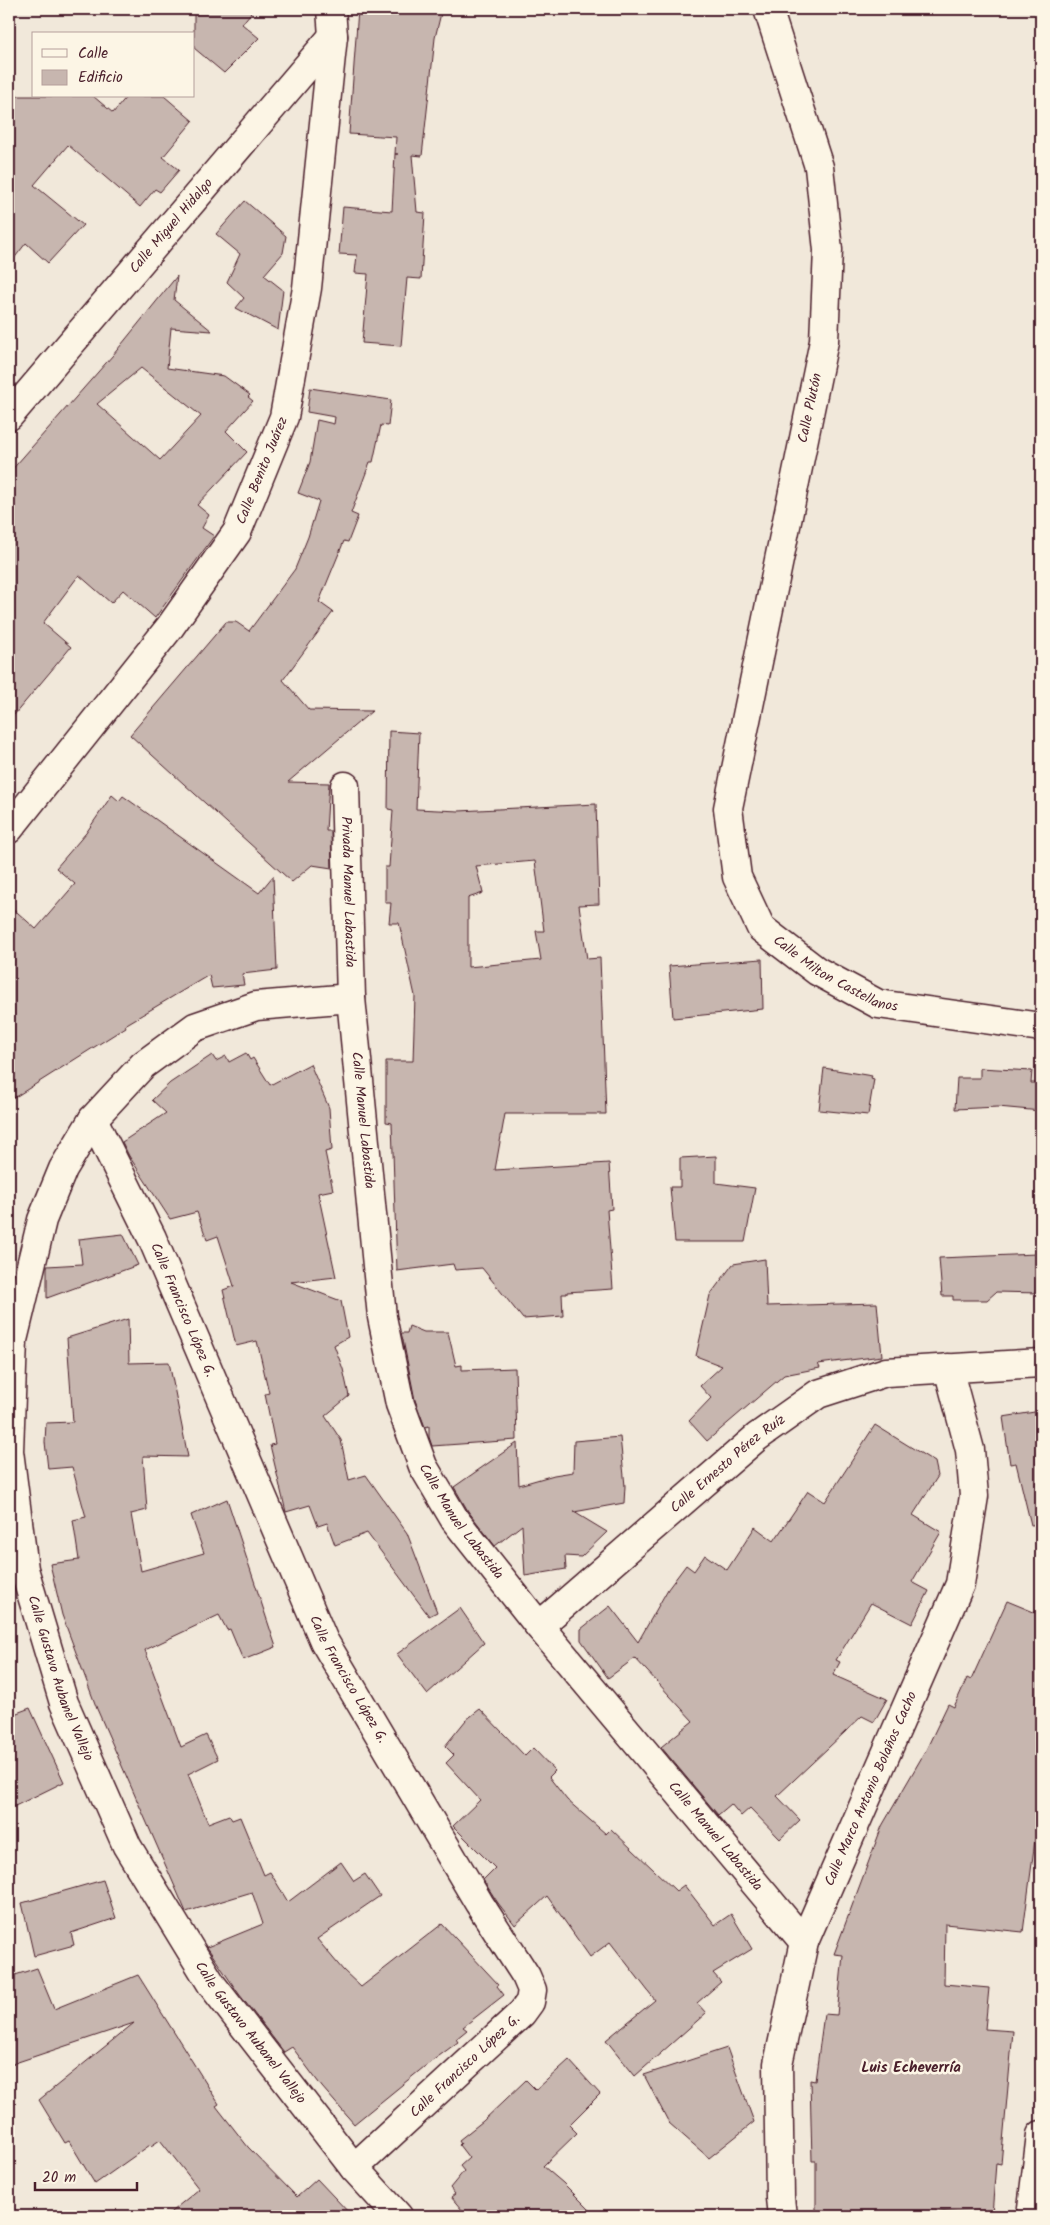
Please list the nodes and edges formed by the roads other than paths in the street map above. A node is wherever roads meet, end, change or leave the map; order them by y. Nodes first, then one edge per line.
1 (331, 9) edge
2 (768, 9) edge
3 (333, 36) junction
4 (9, 416) edge
5 (345, 786) dead end
6 (728, 808) joint
7 (9, 829) edge
8 (351, 998) junction
9 (1041, 1027) edge
10 (93, 1119) junction
11 (11, 1338) edge
12 (1041, 1363) edge
13 (948, 1368) junction
14 (539, 1626) junction
15 (804, 1942) junction
16 (1041, 2135) edge
17 (354, 2168) junction
18 (398, 2216) edge
19 (782, 2216) edge
20 (1031, 2216) edge

1 - 3 street, Calle Benito Juárez
2 - 6 street, Calle Plutón
3 - 4 street, Calle Miguel Hidalgo
3 - 7 street, Calle Benito Juárez
5 - 8 street, Privada Manuel Labastida
6 - 9 street, Calle Milton Castellanos
8 - 10 street, Calle Gustavo Aubanel Vallejo
8 - 14 street, Calle Manuel Labastida
10 - 11 street, Calle Gustavo Aubanel Vallejo
10 - 17 street, Calle Francisco López G.
11 - 17 street, Calle Gustavo Aubanel Vallejo
12 - 13 street, Calle Ernesto Pérez Ruíz
13 - 14 street, Calle Ernesto Pérez Ruíz
13 - 15 street, Calle Marco Antonio Bolaños Cacho
14 - 15 street, Calle Manuel Labastida
15 - 19 street, Calle Marco Antonio Bolaños Cacho
16 - 20 street
17 - 18 street, Calle Gustavo Aubanel Vallejo

